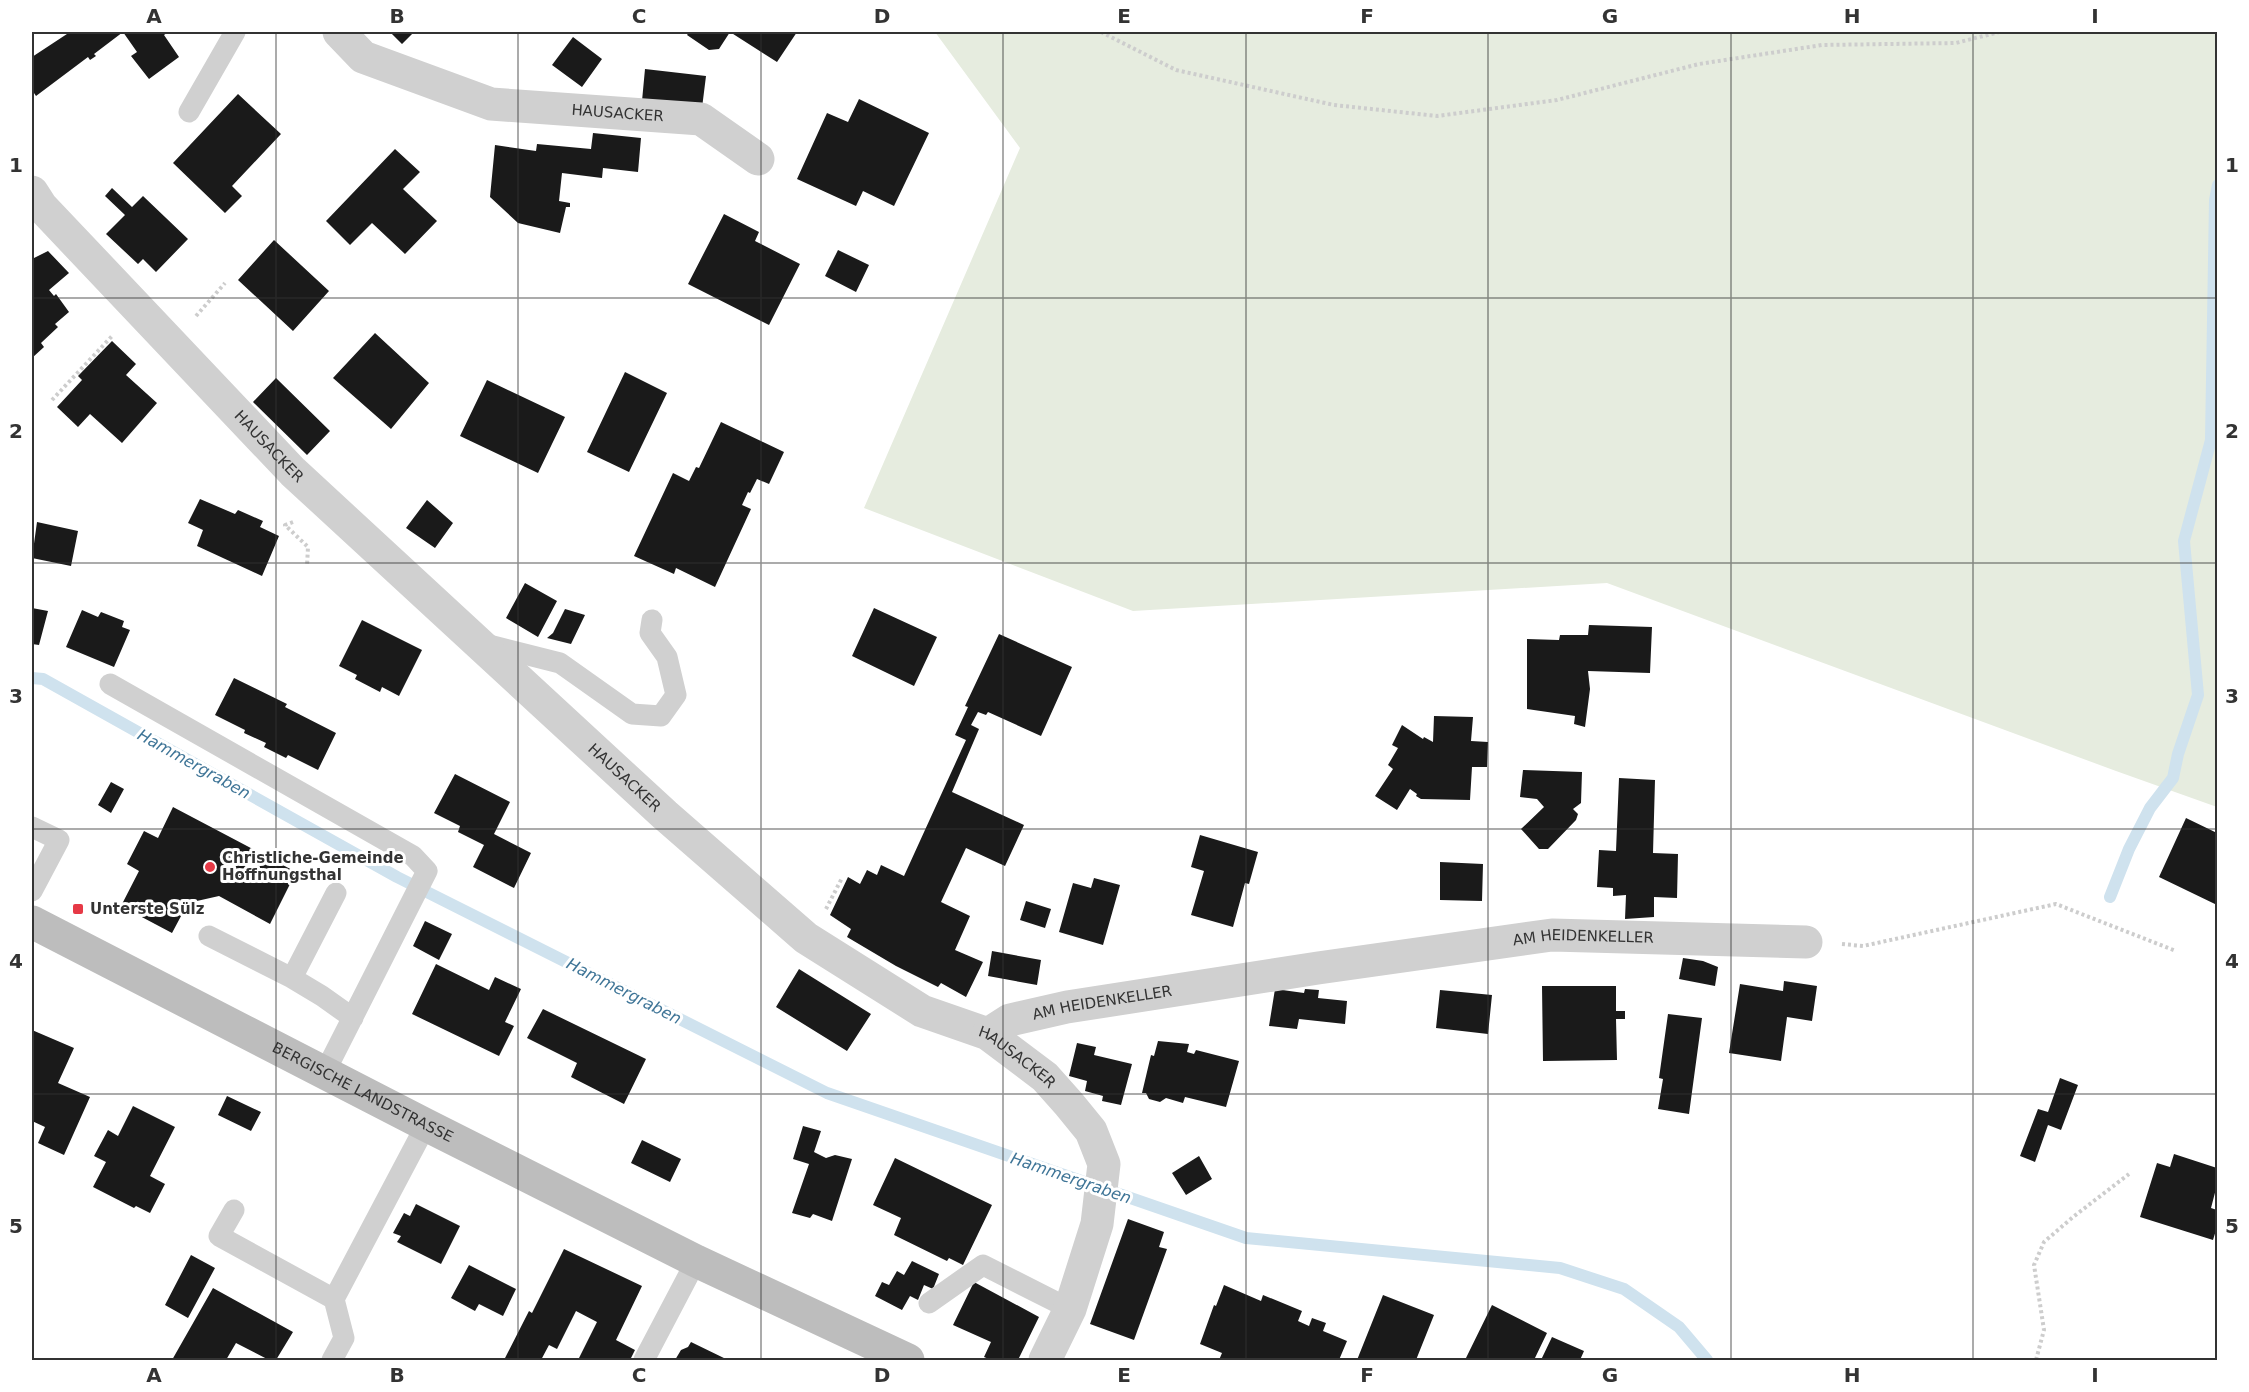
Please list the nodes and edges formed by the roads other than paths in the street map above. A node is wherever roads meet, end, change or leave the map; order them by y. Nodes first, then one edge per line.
1 (235, 32) edge
2 (339, 32) edge
3 (189, 112) dead end
4 (758, 159) dead end
5 (32, 192) edge
6 (652, 620) dead end
7 (478, 642) junction
8 (110, 684) dead end
9 (32, 827) edge
10 (32, 891) edge
11 (336, 893) dead end
12 (32, 922) edge
13 (208, 936) dead end
14 (1806, 942) road end
15 (292, 978) junction
16 (353, 1018) junction
17 (988, 1034) junction
18 (325, 1072) junction
19 (426, 1125) junction
20 (234, 1210) dead end
21 (696, 1261) junction
22 (334, 1299) junction
23 (929, 1303) dead end
24 (1070, 1310) junction
25 (332, 1360) edge
26 (644, 1360) edge
27 (908, 1360) edge
28 (1045, 1360) edge

1 - 3 lane
2 - 4 street, HAUSACKER
5 - 7 street, HAUSACKER
6 - 7 lane
7 - 17 street, HAUSACKER
8 - 16 lane
9 - 10 lane
11 - 15 lane
12 - 18 main road, BERGISCHE LANDSTRASSE
13 - 15 lane
14 - 17 street, AM HEIDENKELLER
15 - 16 lane
16 - 18 lane
17 - 24 street, HAUSACKER
18 - 19 main road, BERGISCHE LANDSTRASSE
19 - 21 main road, BERGISCHE LANDSTRASSE
19 - 22 lane
20 - 22 lane
21 - 26 lane
21 - 27 main road, BERGISCHE LANDSTRASSE
22 - 25 lane
23 - 24 lane
24 - 28 street, HAUSACKER

